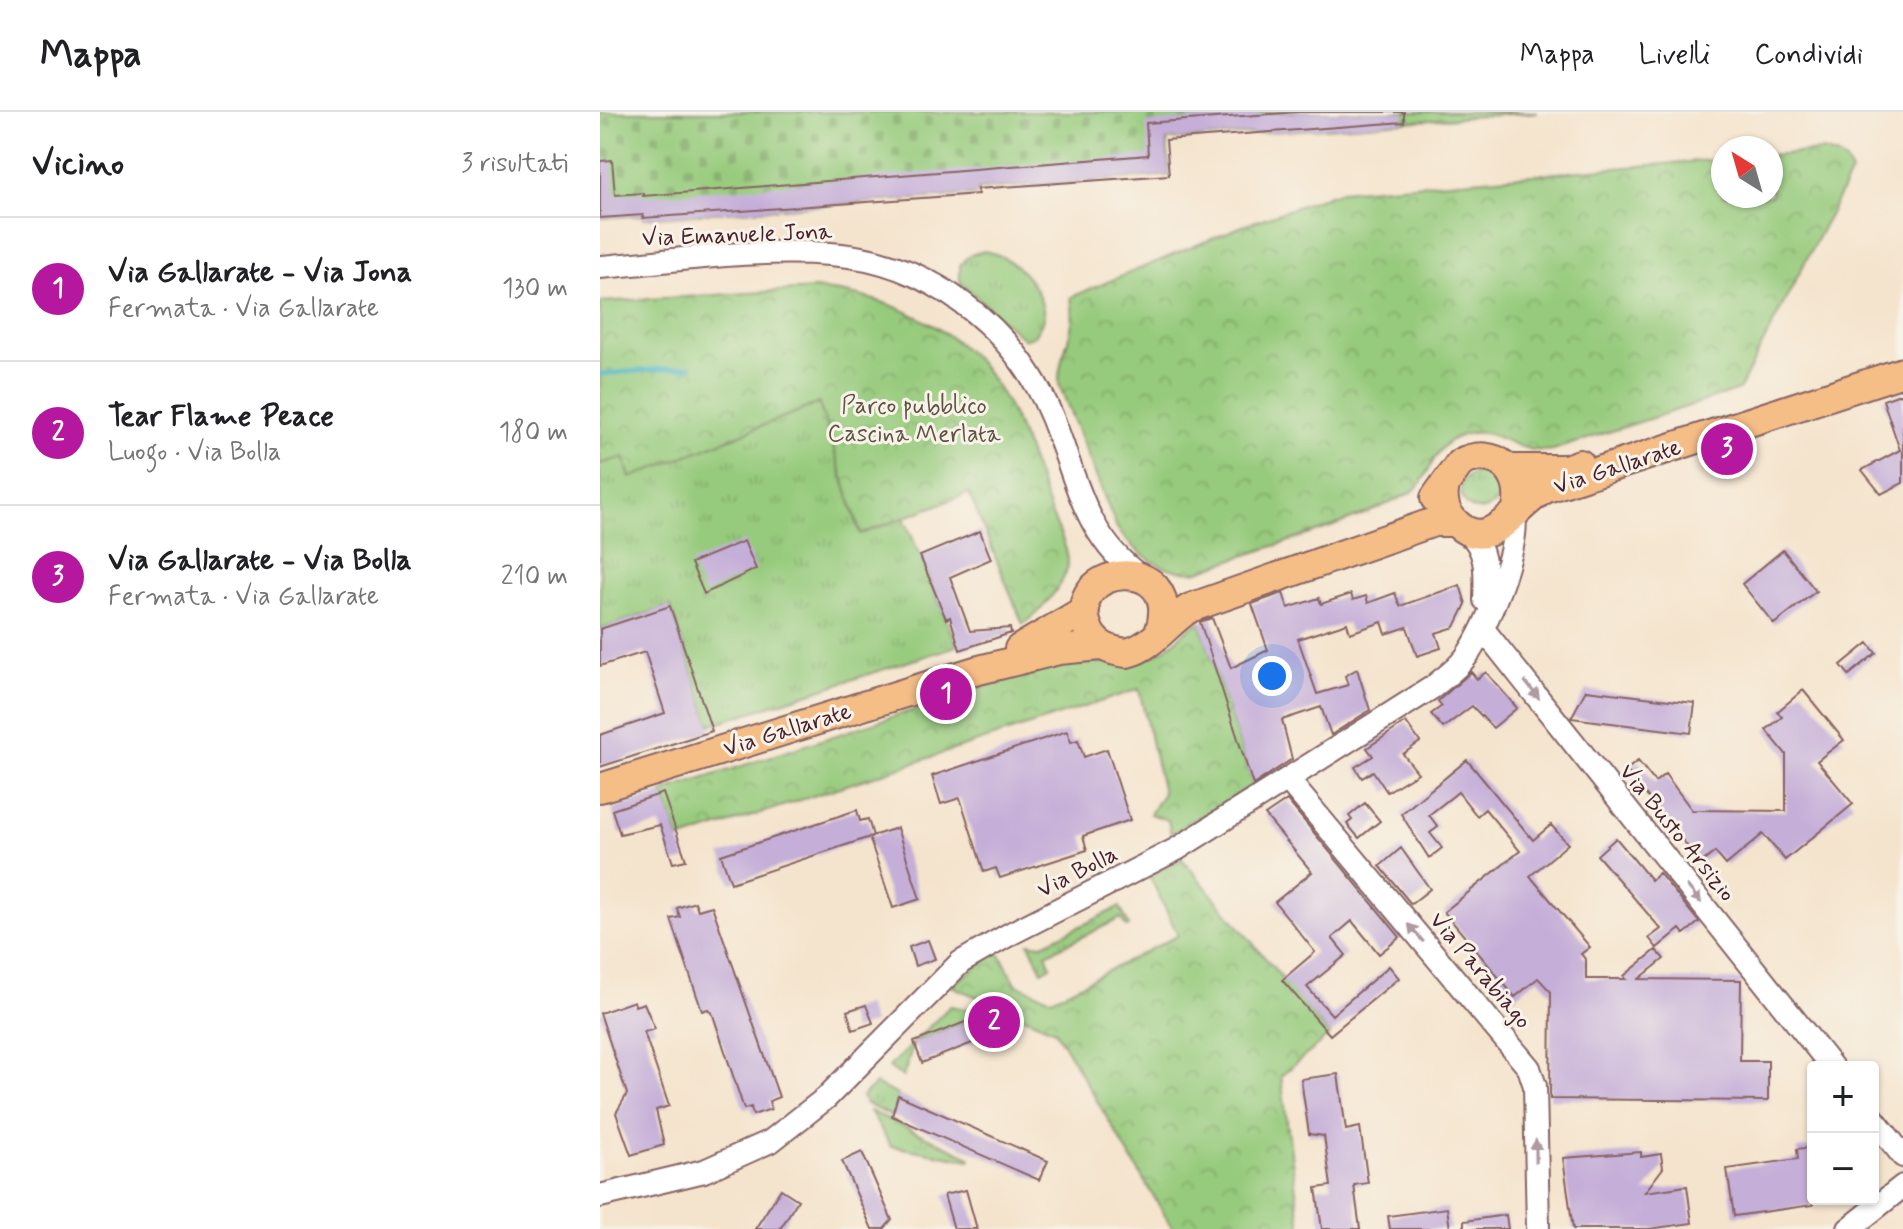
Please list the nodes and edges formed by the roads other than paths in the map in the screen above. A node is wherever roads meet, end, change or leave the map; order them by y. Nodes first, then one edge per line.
1 (600, 267) edge
2 (1903, 358) edge
3 (1903, 372) edge
4 (1510, 469) junction
5 (1445, 485) junction
6 (1084, 503) junction
7 (1516, 511) junction
8 (1461, 526) junction
9 (1146, 581) junction
10 (1088, 601) junction
11 (1483, 629) junction
12 (1160, 630) junction
13 (1101, 646) junction
14 (975, 671) junction
15 (1288, 780) junction
16 (600, 788) edge
17 (1827, 1061) edge
18 (1879, 1126) edge
19 (1903, 1156) edge
20 (1903, 1186) edge
21 (600, 1196) edge
22 (1538, 1229) edge
23 (1849, 1229) edge

1 - 6 street, Via Emanuele Jona
2 - 4 main road, Via Gallarate
3 - 7 main road, Via Gallarate
4 - 5 main road, Via Gallarate
4 - 7 main road, Via Gallarate
5 - 8 main road
5 - 9 main road, Via Gallarate
6 - 9 street, Via Emanuele Jona
6 - 10 street, Via Emanuele Jona
7 - 8 main road, Via Gallarate
7 - 11 street, Via Bolla
8 - 11 street
8 - 12 main road, Via Gallarate
9 - 10 main road, Via Gallarate
9 - 12 main road
10 - 13 main road
10 - 14 main road, Via Gallarate
11 - 15 street, Via Bolla
11 -> 17 street, Via Busto Arsizio
12 - 13 main road, Via Gallarate
13 - 14 main road, Via Gallarate
14 - 16 main road, Via Gallarate
15 - 21 street, Via Bolla
22 -> 15 street, Via Parabiago
18 - 19 street
20 - 23 street

